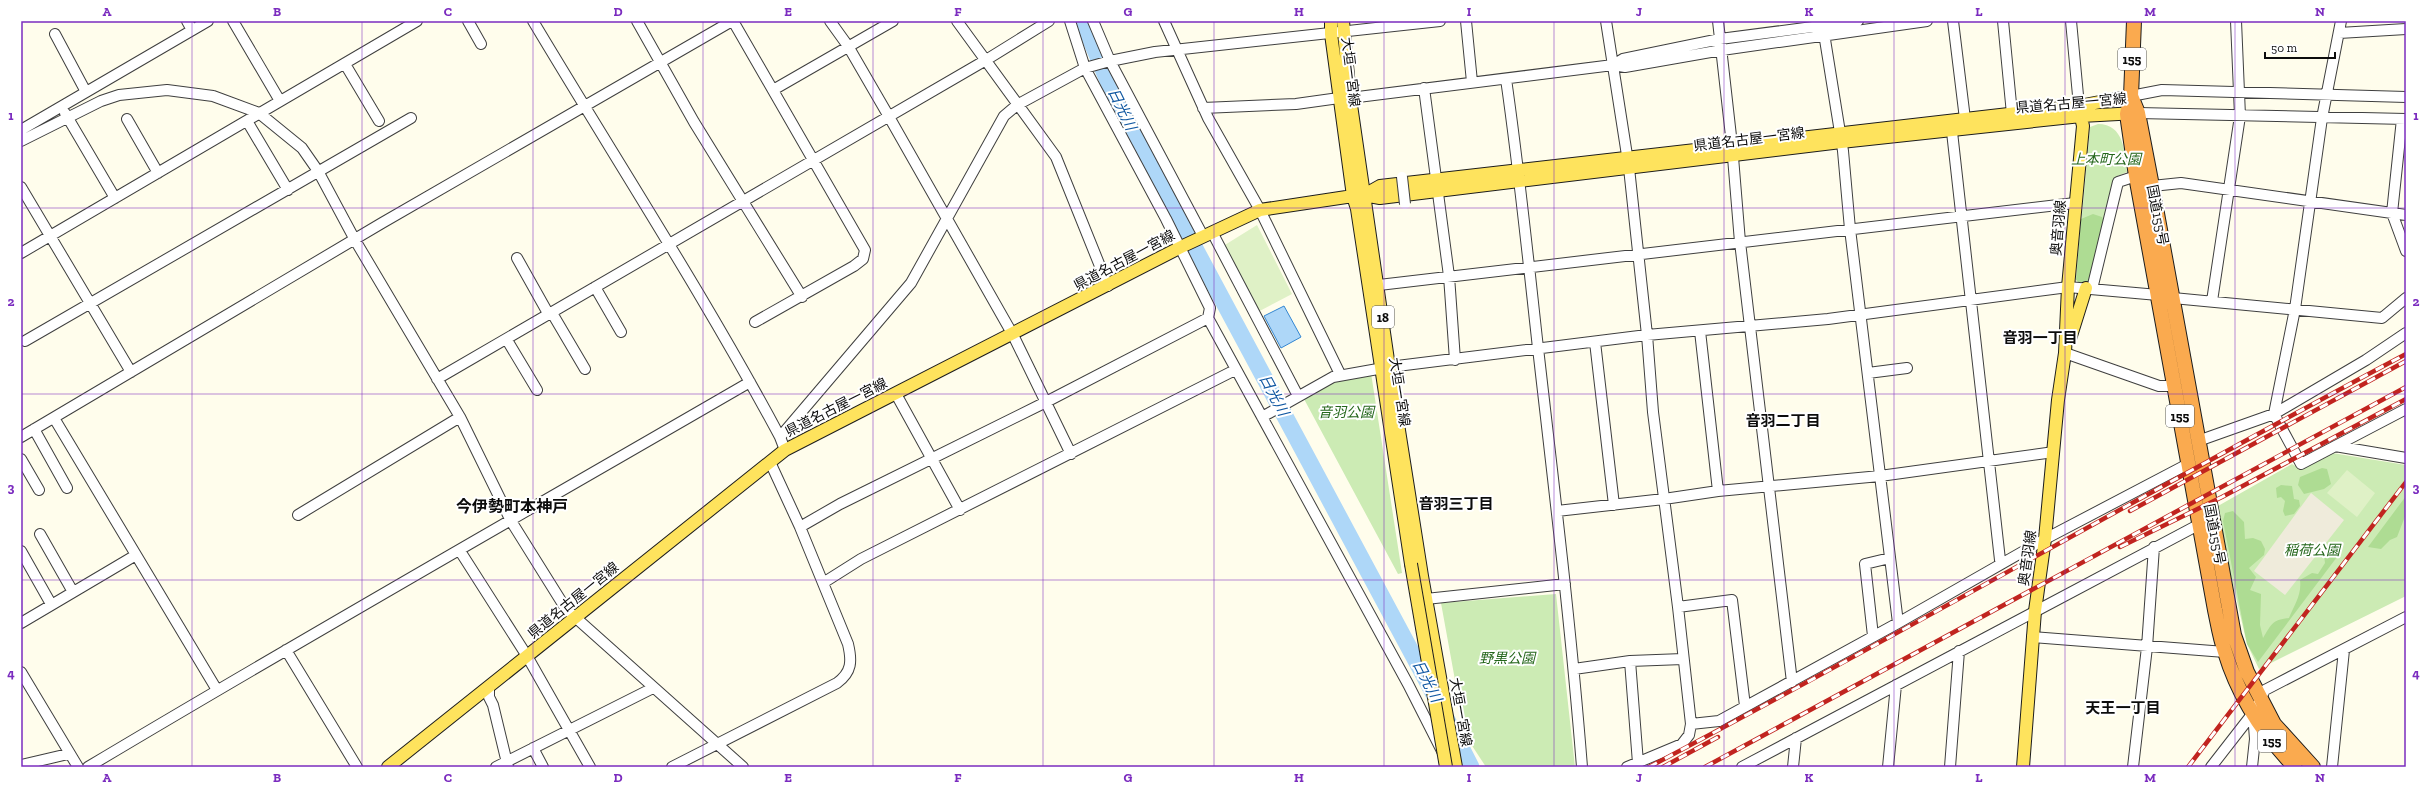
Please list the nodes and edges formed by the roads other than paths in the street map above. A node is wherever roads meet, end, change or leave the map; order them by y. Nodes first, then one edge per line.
1 (187, 21) edge
2 (208, 21) edge
3 (233, 21) edge
4 (417, 21) edge
5 (468, 21) edge
6 (533, 21) edge
7 (637, 21) edge
8 (732, 21) edge
9 (830, 21) edge
10 (894, 21) edge
11 (957, 21) edge
12 (1049, 21) edge
13 (1070, 21) edge
14 (1093, 21) edge
15 (1164, 21) edge
16 (1331, 21) edge
17 (1440, 21) edge
18 (1466, 21) edge
19 (1606, 21) edge
20 (1718, 21) edge
21 (1858, 21) edge
22 (1927, 21) edge
23 (1954, 21) edge
24 (2003, 21) edge
25 (2071, 21) edge
26 (2134, 21) edge
27 (2236, 21) edge
28 (2341, 21) edge
29 (1822, 24) edge
30 (1339, 29) edge
31 (2406, 29) edge
32 (192, 30) junction
33 (2339, 33) junction
34 (55, 34) dead end
35 (1823, 37) junction
36 (1720, 39) junction
37 (481, 44) dead end
38 (848, 46) junction
39 (1179, 50) junction
40 (1722, 50) junction
41 (986, 60) junction
42 (660, 62) junction
43 (1108, 62) junction
44 (344, 64) junction
45 (1613, 65) junction
46 (1086, 68) junction
47 (1506, 79) junction
48 (1472, 82) junction
49 (1424, 88) junction
50 (773, 90) junction
51 (86, 92) junction
52 (2240, 93) junction
53 (2131, 96) junction
54 (2326, 96) junction
55 (2406, 97) edge
56 (1344, 98) junction
57 (280, 101) junction
58 (1017, 105) junction
59 (61, 107) junction
60 (585, 107) junction
61 (1203, 108) junction
62 (2080, 111) junction
63 (260, 113) junction
64 (2133, 113) junction
65 (2012, 114) junction
66 (888, 115) junction
67 (2240, 116) junction
68 (68, 118) junction
69 (411, 118) dead end
70 (2322, 118) junction
71 (127, 119) dead end
72 (1965, 119) junction
73 (2404, 119) edge
74 (247, 121) junction
75 (379, 121) dead end
76 (1951, 125) junction
77 (21, 130) edge
78 (1841, 138) junction
79 (21, 141) edge
80 (1733, 150) junction
81 (813, 159) junction
82 (1628, 163) junction
83 (318, 171) junction
84 (158, 173) junction
85 (1519, 176) junction
86 (2136, 176) junction
87 (1402, 177) dead end
88 (1437, 185) junction
89 (2152, 186) junction
90 (21, 187) edge
91 (288, 190) junction
92 (2230, 190) junction
93 (1358, 195) junction
94 (114, 198) junction
95 (742, 201) junction
96 (2310, 201) junction
97 (2075, 203) junction
98 (1405, 204) dead end
99 (1260, 210) junction
100 (2392, 213) junction
101 (2406, 215) edge
102 (1962, 217) junction
103 (945, 219) junction
104 (1850, 229) junction
105 (1206, 235) junction
106 (50, 236) junction
107 (355, 240) junction
108 (1740, 242) junction
109 (669, 244) junction
110 (1182, 247) junction
111 (2406, 251) edge
112 (21, 253) edge
113 (1638, 256) junction
114 (517, 258) dead end
115 (1529, 267) junction
116 (1449, 276) junction
117 (1379, 285) junction
118 (1108, 286) junction
119 (2068, 287) junction
120 (595, 288) junction
121 (2089, 288) junction
122 (2158, 295) junction
123 (802, 297) junction
124 (1971, 298) junction
125 (2173, 298) junction
126 (2406, 298) edge
127 (2212, 301) junction
128 (92, 303) junction
129 (2295, 309) junction
130 (550, 314) junction
131 (1861, 314) junction
132 (1208, 318) junction
133 (755, 322) dead end
134 (1750, 327) junction
135 (1700, 330) junction
136 (621, 332) dead end
137 (2406, 332) edge
138 (1013, 335) junction
139 (1647, 335) junction
140 (507, 340) junction
141 (25, 341) dead end
142 (1595, 342) junction
143 (1538, 348) junction
144 (2065, 353) junction
145 (1455, 360) junction
146 (1385, 368) junction
147 (1908, 368) dead end
148 (585, 369) dead end
149 (1235, 370) junction
150 (131, 372) junction
151 (1868, 372) junction
152 (1340, 374) junction
153 (437, 378) junction
154 (750, 382) junction
155 (2175, 386) junction
156 (537, 390) dead end
157 (896, 394) junction
158 (1296, 397) junction
159 (1046, 402) junction
160 (2406, 409) edge
161 (2274, 414) junction
162 (460, 417) junction
163 (1262, 417) junction
164 (54, 418) junction
165 (34, 430) junction
166 (21, 437) edge
167 (780, 437) junction
168 (2198, 441) junction
169 (2335, 446) junction
170 (785, 450) junction
171 (2054, 452) junction
172 (1071, 454) junction
173 (2406, 458) edge
174 (21, 459) edge
175 (930, 459) junction
176 (1990, 459) junction
177 (770, 462) junction
178 (2188, 464) junction
179 (1880, 476) junction
180 (67, 488) dead end
181 (1768, 488) junction
182 (39, 490) dead end
183 (1718, 491) junction
184 (1664, 499) junction
185 (1614, 505) junction
186 (960, 510) junction
187 (1557, 511) junction
188 (298, 515) dead end
189 (511, 521) junction
190 (2200, 524) junction
191 (800, 527) junction
192 (40, 534) dead end
193 (2045, 539) junction
194 (2154, 547) junction
195 (21, 551) edge
196 (460, 551) junction
197 (136, 555) junction
198 (1890, 558) junction
199 (2003, 563) junction
200 (822, 582) junction
201 (1565, 584) junction
202 (73, 592) junction
203 (1426, 599) junction
204 (52, 604) junction
205 (1678, 607) junction
206 (2035, 611) junction
207 (576, 616) junction
208 (2406, 617) edge
209 (21, 623) edge
210 (1898, 623) junction
211 (1873, 636) junction
212 (2032, 637) junction
213 (2147, 648) junction
214 (286, 650) junction
215 (2344, 650) junction
216 (1959, 651) junction
217 (2224, 652) junction
218 (527, 656) junction
219 (1683, 659) junction
220 (1630, 661) junction
221 (1574, 669) junction
222 (21, 672) edge
223 (1792, 682) junction
224 (1896, 685) junction
225 (489, 687) junction
226 (653, 688) junction
227 (217, 690) junction
228 (2259, 697) junction
229 (1745, 706) junction
230 (2252, 712) junction
231 (1691, 724) junction
232 (569, 732) junction
233 (1796, 738) junction
234 (717, 742) junction
235 (533, 748) junction
236 (68, 754) junction
237 (41, 763) edge
238 (1638, 763) junction
239 (507, 764) edge
240 (21, 765) edge
241 (78, 767) edge
242 (88, 767) edge
243 (357, 767) edge
244 (388, 767) edge
245 (496, 767) edge
246 (542, 767) edge
247 (590, 767) edge
248 (672, 767) edge
249 (743, 767) edge
250 (1446, 767) edge
251 (1451, 767) edge
252 (1456, 767) edge
253 (1582, 767) edge
254 (1627, 767) edge
255 (1742, 767) edge
256 (1794, 767) edge
257 (1888, 767) edge
258 (1950, 767) edge
259 (2023, 767) edge
260 (2133, 767) edge
261 (2211, 767) edge
262 (2252, 767) edge
263 (2295, 767) edge
264 (2313, 767) edge
265 (2332, 767) edge

1 - 32 street
2 - 32 street
3 - 57 street
4 - 44 street
5 - 37 street
6 - 60 street
7 - 42 street
8 - 42 street
8 - 50 street
9 - 38 street
10 - 38 street
11 - 41 street
12 - 41 street
13 - 46 street
14 - 43 street
15 - 39 street
16 - 30 main road, 大垣一宮線 / 18
17 - 30 street
18 - 48 street
19 - 45 street
20 - 36 street
21 - 29 street
22 - 35 street
23 - 72 street
24 - 65 street
25 - 62 street
26 - 53 highway, 155
27 - 52 street
28 - 33 street
29 - 35 street
29 - 36 street
30 - 39 street
30 - 56 main road, 大垣一宮線 / 18
31 - 33 street
32 - 51 street
33 - 54 street
34 - 51 street
35 - 40 street
35 - 78 street
36 - 40 street
36 - 45 street
38 - 50 street
38 - 66 street
39 - 43 street
39 - 61 street
40 - 45 street
40 - 80 street
41 - 58 street
41 - 66 street
42 - 60 street
42 - 95 street
43 - 46 street
43 - 105 street
44 - 57 street
44 - 75 street
45 - 47 street
45 - 82 street
46 - 58 street
46 - 110 street
47 - 48 street
47 - 85 street
48 - 49 street
49 - 56 street
49 - 88 street
50 - 81 street
51 - 59 street
52 - 53 street
52 - 54 street
52 - 67 street
53 - 62 main road, 県道名古屋一宮線
53 - 64 highway, 国道155号 / 155
54 - 55 street
54 - 70 street
56 - 61 street
56 - 93 main road, 大垣一宮線 / 18
57 - 63 street
58 - 103 street
58 - 118 street
59 - 68 street
59 - 77 street
60 - 107 street
60 - 109 street
61 - 99 street
62 - 64 main road, 県道名古屋一宮線
62 - 65 main road, 県道名古屋一宮線
62 - 76 main road, 県道名古屋一宮線
62 - 97 main road, 奥音羽線
63 - 68 street
63 - 74 street
63 - 83 street
64 - 67 street
64 - 86 highway, 国道155号 / 155
64 - 89 highway, 国道155号 / 155
65 - 72 main road, 県道名古屋一宮線
66 - 81 street
66 - 103 street
67 - 70 street
67 - 92 street
68 - 79 street
68 - 94 street
69 - 83 street
70 - 73 street
70 - 96 street
71 - 84 street
72 - 76 main road, 県道名古屋一宮線
73 - 100 street
74 - 84 street
74 - 91 street
76 - 78 main road, 県道名古屋一宮線
76 - 102 street
78 - 80 main road, 県道名古屋一宮線
78 - 104 street
80 - 82 main road, 県道名古屋一宮線
80 - 108 street
81 - 95 street
81 - 123 street
82 - 85 main road, 県道名古屋一宮線
82 - 113 street
83 - 91 street
83 - 107 street
84 - 94 street
85 - 88 main road, 県道名古屋一宮線
85 - 115 street
86 - 121 street
86 - 122 highway, 国道155号 / 155
87 - 98 street, bridge
88 - 93 main road, 県道名古屋一宮線
88 - 116 street
89 - 92 street
89 - 125 highway, 国道155号 / 155
90 - 106 street
91 - 128 street
92 - 96 street
92 - 127 street
93 - 99 main road, 県道名古屋一宮線
93 - 117 main road, 大垣一宮線 / 18
93 - 146 main road, 大垣一宮線 / 18
94 - 106 street
95 - 109 street
95 - 123 street
96 - 100 street
96 - 129 street
97 - 102 street
97 - 119 main road, 奥音羽線
99 - 105 main road, 県道名古屋一宮線
99 - 152 street
100 - 101 street
100 - 111 street
102 - 104 street
102 - 124 street
103 - 138 street
103 - 167 street
104 - 108 street
104 - 131 street
105 - 110 main road, 県道名古屋一宮線
105 - 158 street
106 - 112 street
106 - 128 street
107 - 150 street
107 - 153 street
108 - 113 street
108 - 134 street
109 - 120 street
109 - 154 street
110 - 118 main road, 県道名古屋一宮線
110 - 132 street
113 - 115 street
113 - 139 street
114 - 130 street
115 - 116 street
115 - 143 street
116 - 117 street
116 - 145 street
117 - 146 main road, 大垣一宮線 / 18
118 - 138 main road, 県道名古屋一宮線
119 - 121 street
119 - 124 street
119 - 144 main road, 奥音羽線
120 - 130 street
120 - 136 street
121 - 122 street
121 - 144 main road, 奥音羽線
122 - 155 highway, 国道155号 / 155
123 - 133 street
124 - 131 street
124 - 176 street
125 - 127 street
125 - 168 highway, 国道155号 / 155
126 - 129 street
127 - 129 street
128 - 141 street
128 - 150 street
129 - 161 street
130 - 140 street
130 - 148 street
131 - 134 street
131 - 151 street
132 - 149 street
132 - 159 street
134 - 135 street
134 - 181 street
135 - 139 street
135 - 183 street
137 - 161 street
138 - 157 main road, 県道名古屋一宮線
138 - 159 street
139 - 142 street
139 - 184 street
140 - 153 street
140 - 156 street
142 - 143 street
142 - 185 street
143 - 145 street
143 - 187 street
144 - 155 street
144 - 171 main road, 奥音羽線
145 - 146 street
146 - 152 street
146 - 203 main road, 大垣一宮線 / 18
146 - 250 main road, 大垣一宮線 / 18, bridge
147 - 151 street
149 - 163 street
149 - 172 street
150 - 164 street
151 - 179 street
152 - 158 street
153 - 162 street
154 - 167 street
154 - 189 street
155 - 178 highway, 国道155号 / 155
157 - 170 main road, 県道名古屋一宮線
157 - 175 street
158 - 163 street
159 - 172 street
159 - 175 street
160 - 169 street
161 - 168 street
161 - 169 street
162 - 188 street
162 - 189 street
163 - 251 street
164 - 165 street
164 - 197 street
165 - 166 street
165 - 180 street
167 - 170 street
168 - 228 highway, 国道155号 / 155
169 - 173 street
170 - 177 main road, 県道名古屋一宮線
171 - 176 street
171 - 193 main road, 奥音羽線
172 - 186 street
174 - 182 street
175 - 186 street
175 - 191 street
176 - 179 street
176 - 199 street
177 - 191 street
177 - 207 main road, 県道名古屋一宮線
178 - 190 highway, 国道155号 / 155
178 - 193 street
179 - 181 street
179 - 198 street
181 - 183 street
181 - 223 street
183 - 184 street
184 - 185 street
184 - 205 street
185 - 187 street
186 - 200 street
187 - 201 street
189 - 196 street
189 - 207 street
190 - 194 street
190 - 217 highway, 国道155号 / 155
191 - 200 street
192 - 202 street
193 - 199 street
193 - 206 main road, 奥音羽線
194 - 206 street
194 - 213 street
195 - 204 street
196 - 214 street
196 - 218 street
197 - 202 street
197 - 227 street
198 - 210 street
198 - 211 street
199 - 210 street
200 - 234 street
201 - 203 street
201 - 221 street
202 - 204 street
203 - 252 main road, 大垣一宮線 / 18
204 - 209 street
205 - 219 street
205 - 229 street
206 - 212 main road, 奥音羽線
206 - 216 street
207 - 218 main road, 県道名古屋一宮線
207 - 226 street
208 - 215 street
210 - 211 street
211 - 223 street
212 - 213 street
212 - 259 main road, 奥音羽線
213 - 217 street
213 - 260 street
214 - 227 street
214 - 243 street
215 - 228 street
215 - 265 street
216 - 224 street
216 - 258 street
217 - 230 highway, 国道155号 / 155
218 - 225 main road, 県道名古屋一宮線
218 - 232 street
219 - 220 street
219 - 231 street
220 - 221 street
220 - 238 street
221 - 253 street
222 - 236 street
223 - 229 street
224 - 233 street
224 - 257 street
225 - 239 street
225 - 244 main road, 県道名古屋一宮線
226 - 232 street
226 - 234 street
227 - 242 street
228 - 230 street
228 - 264 highway, 国道155号 / 155
229 - 231 street
230 - 261 street
230 - 262 street
230 - 263 highway, 国道155号 / 155
231 - 238 street
232 - 235 street
232 - 247 street
233 - 255 street
233 - 256 street
234 - 248 street
234 - 249 street
235 - 239 street
235 - 246 street
236 - 237 street
236 - 241 street
237 - 240 street
238 - 254 street
239 - 245 street

